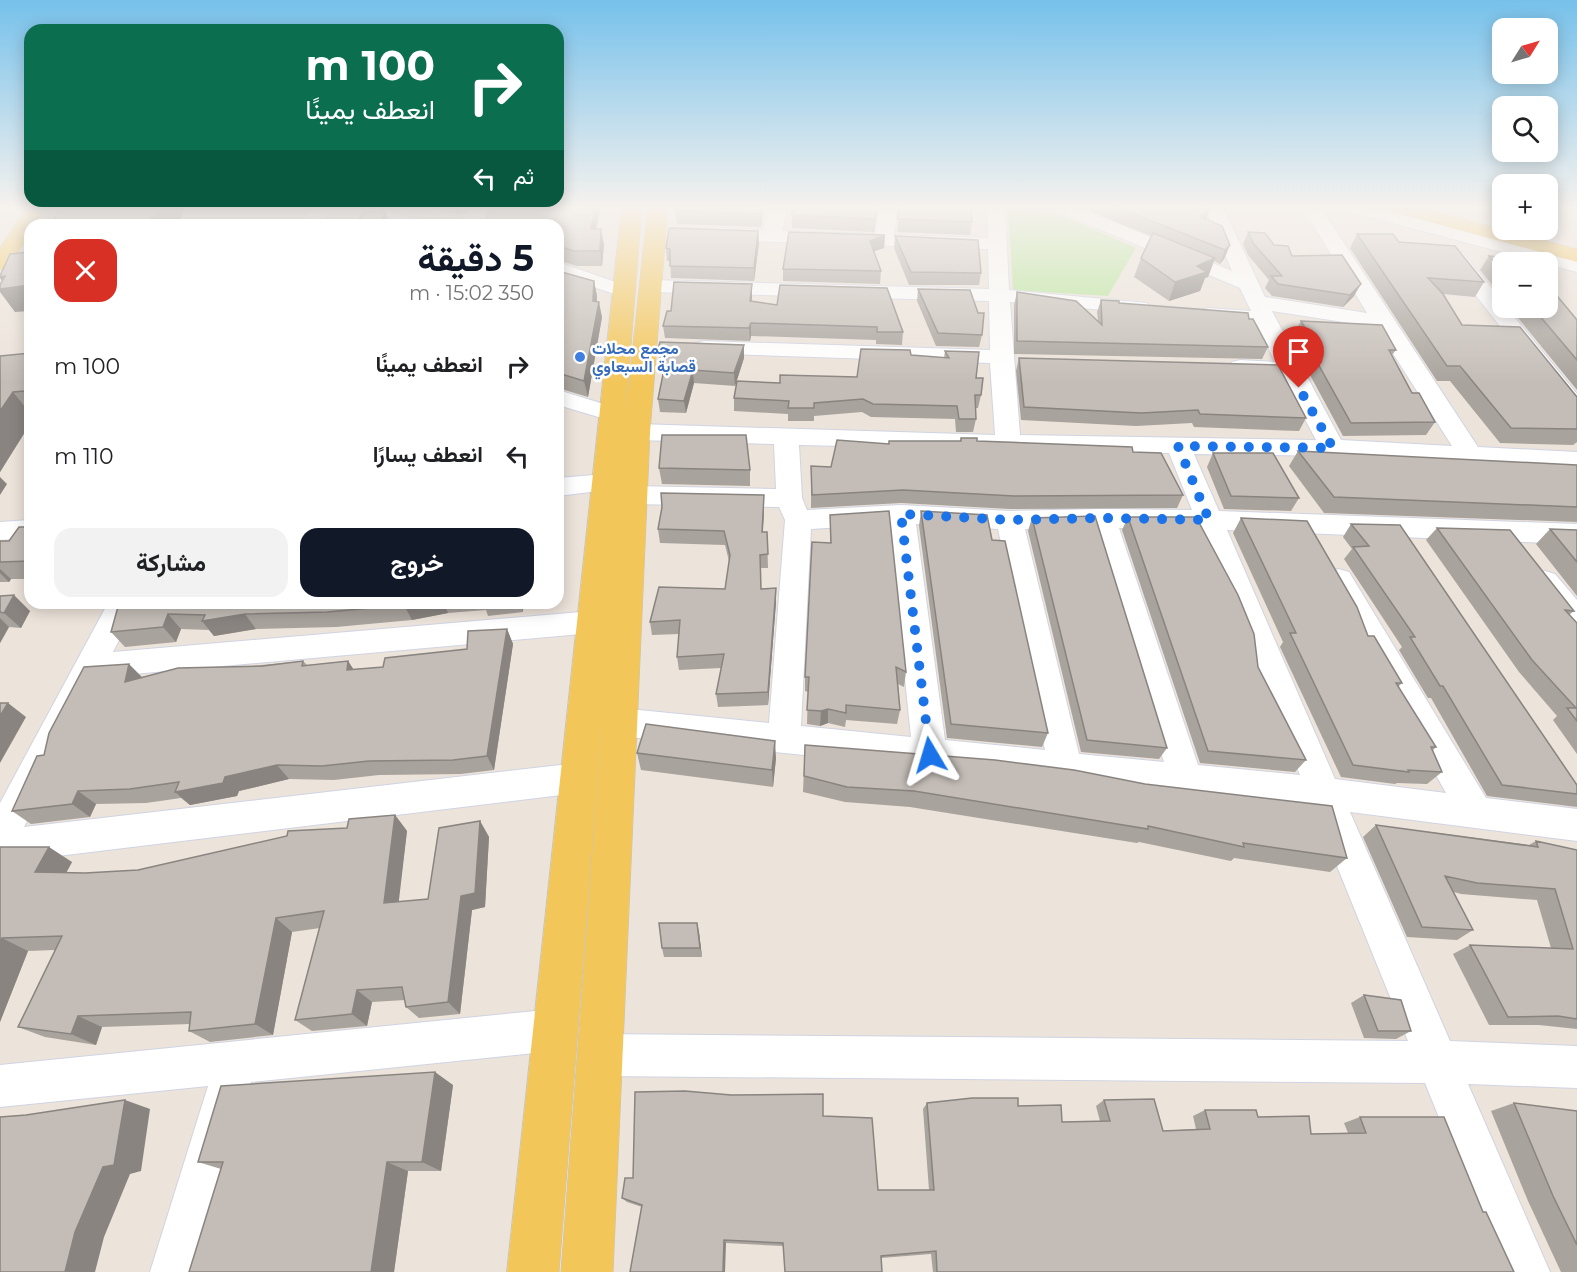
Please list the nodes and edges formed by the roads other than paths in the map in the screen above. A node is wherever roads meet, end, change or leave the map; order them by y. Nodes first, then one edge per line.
1 (636, 264) edge
2 (647, 264) edge
3 (999, 264) edge
4 (1179, 264) edge
5 (1239, 264) edge
6 (1347, 264) edge
7 (1462, 264) edge
8 (564, 273) edge
9 (637, 289) junction
10 (1001, 295) junction
11 (1256, 302) junction
12 (1162, 309) edge
13 (1185, 312) edge
14 (1383, 321) junction
15 (665, 347) junction
16 (1002, 359) junction
17 (1026, 362) edge
18 (1216, 367) edge
19 (1288, 369) junction
20 (564, 399) edge
21 (1577, 410) edge
22 (625, 423) junction
23 (786, 437) junction
24 (1008, 442) junction
25 (1178, 446) junction
26 (1333, 448) junction
27 (1471, 456) junction
28 (1577, 460) edge
29 (564, 487) edge
30 (619, 489) junction
31 (793, 509) junction
32 (901, 514) junction
33 (1102, 518) junction
34 (1010, 520) junction
35 (1209, 520) junction
36 (1307, 524) junction
37 (1400, 527) junction
38 (15, 530) edge
39 (1506, 531) junction
40 (1577, 534) edge
41 (0, 554) edge
42 (1420, 556) edge
43 (120, 609) edge
44 (1577, 621) edge
45 (593, 622) junction
46 (90, 666) junction
47 (619, 722) junction
48 (784, 739) junction
49 (930, 755) junction
50 (1065, 767) junction
51 (578, 778) junction
52 (1186, 779) junction
53 (1324, 793) junction
54 (1476, 812) junction
55 (1577, 825) edge
56 (0, 838) edge
57 (0, 846) edge
58 (555, 1030) junction
59 (600, 1055) junction
60 (236, 1062) junction
61 (1438, 1062) junction
62 (1577, 1067) edge
63 (0, 1086) edge
64 (594, 1164) junction
65 (542, 1167) junction
66 (174, 1272) edge
67 (533, 1272) edge
68 (587, 1272) edge
69 (1526, 1272) edge

1 - 9 main road
2 - 9 main road
3 - 10 street
4 - 11 street
5 - 11 street
6 - 14 street
7 - 21 street
8 - 9 street
9 - 10 street
9 - 15 main road
9 - 22 main road
10 - 12 street
10 - 16 street
11 - 13 street
11 - 14 street
11 - 19 street
14 - 27 street
15 - 16 street
15 - 22 main road
16 - 17 street
16 - 24 street
18 - 19 street
19 - 26 street
20 - 22 street
22 - 23 street
22 - 30 main road
23 - 24 street
23 - 31 street
24 - 25 street
25 - 26 street
25 - 35 street
26 - 27 street
27 - 28 street
29 - 30 street
30 - 31 street
30 - 45 main road
30 - 47 main road
31 - 32 street
31 - 48 street
32 - 34 street
32 - 49 street
33 - 34 street
33 - 35 street
33 - 52 street
34 - 50 street
35 - 36 street
35 - 53 street
36 - 37 street
36 - 54 street
37 - 39 street
37 - 42 street
38 - 41 street
39 - 40 street
39 - 44 street
43 - 46 street
45 - 46 street
45 - 51 main road
46 - 56 street
47 - 48 street
47 - 59 main road
48 - 49 street
49 - 50 street
50 - 52 street
51 - 57 street
51 - 58 main road
52 - 53 street
53 - 54 street
53 - 61 street
54 - 55 street
58 - 60 street
58 - 65 main road
59 - 61 street
59 - 64 main road
60 - 63 street
60 - 66 street
61 - 62 street
61 - 69 street
64 - 65 main road
64 - 68 main road
65 - 67 main road

